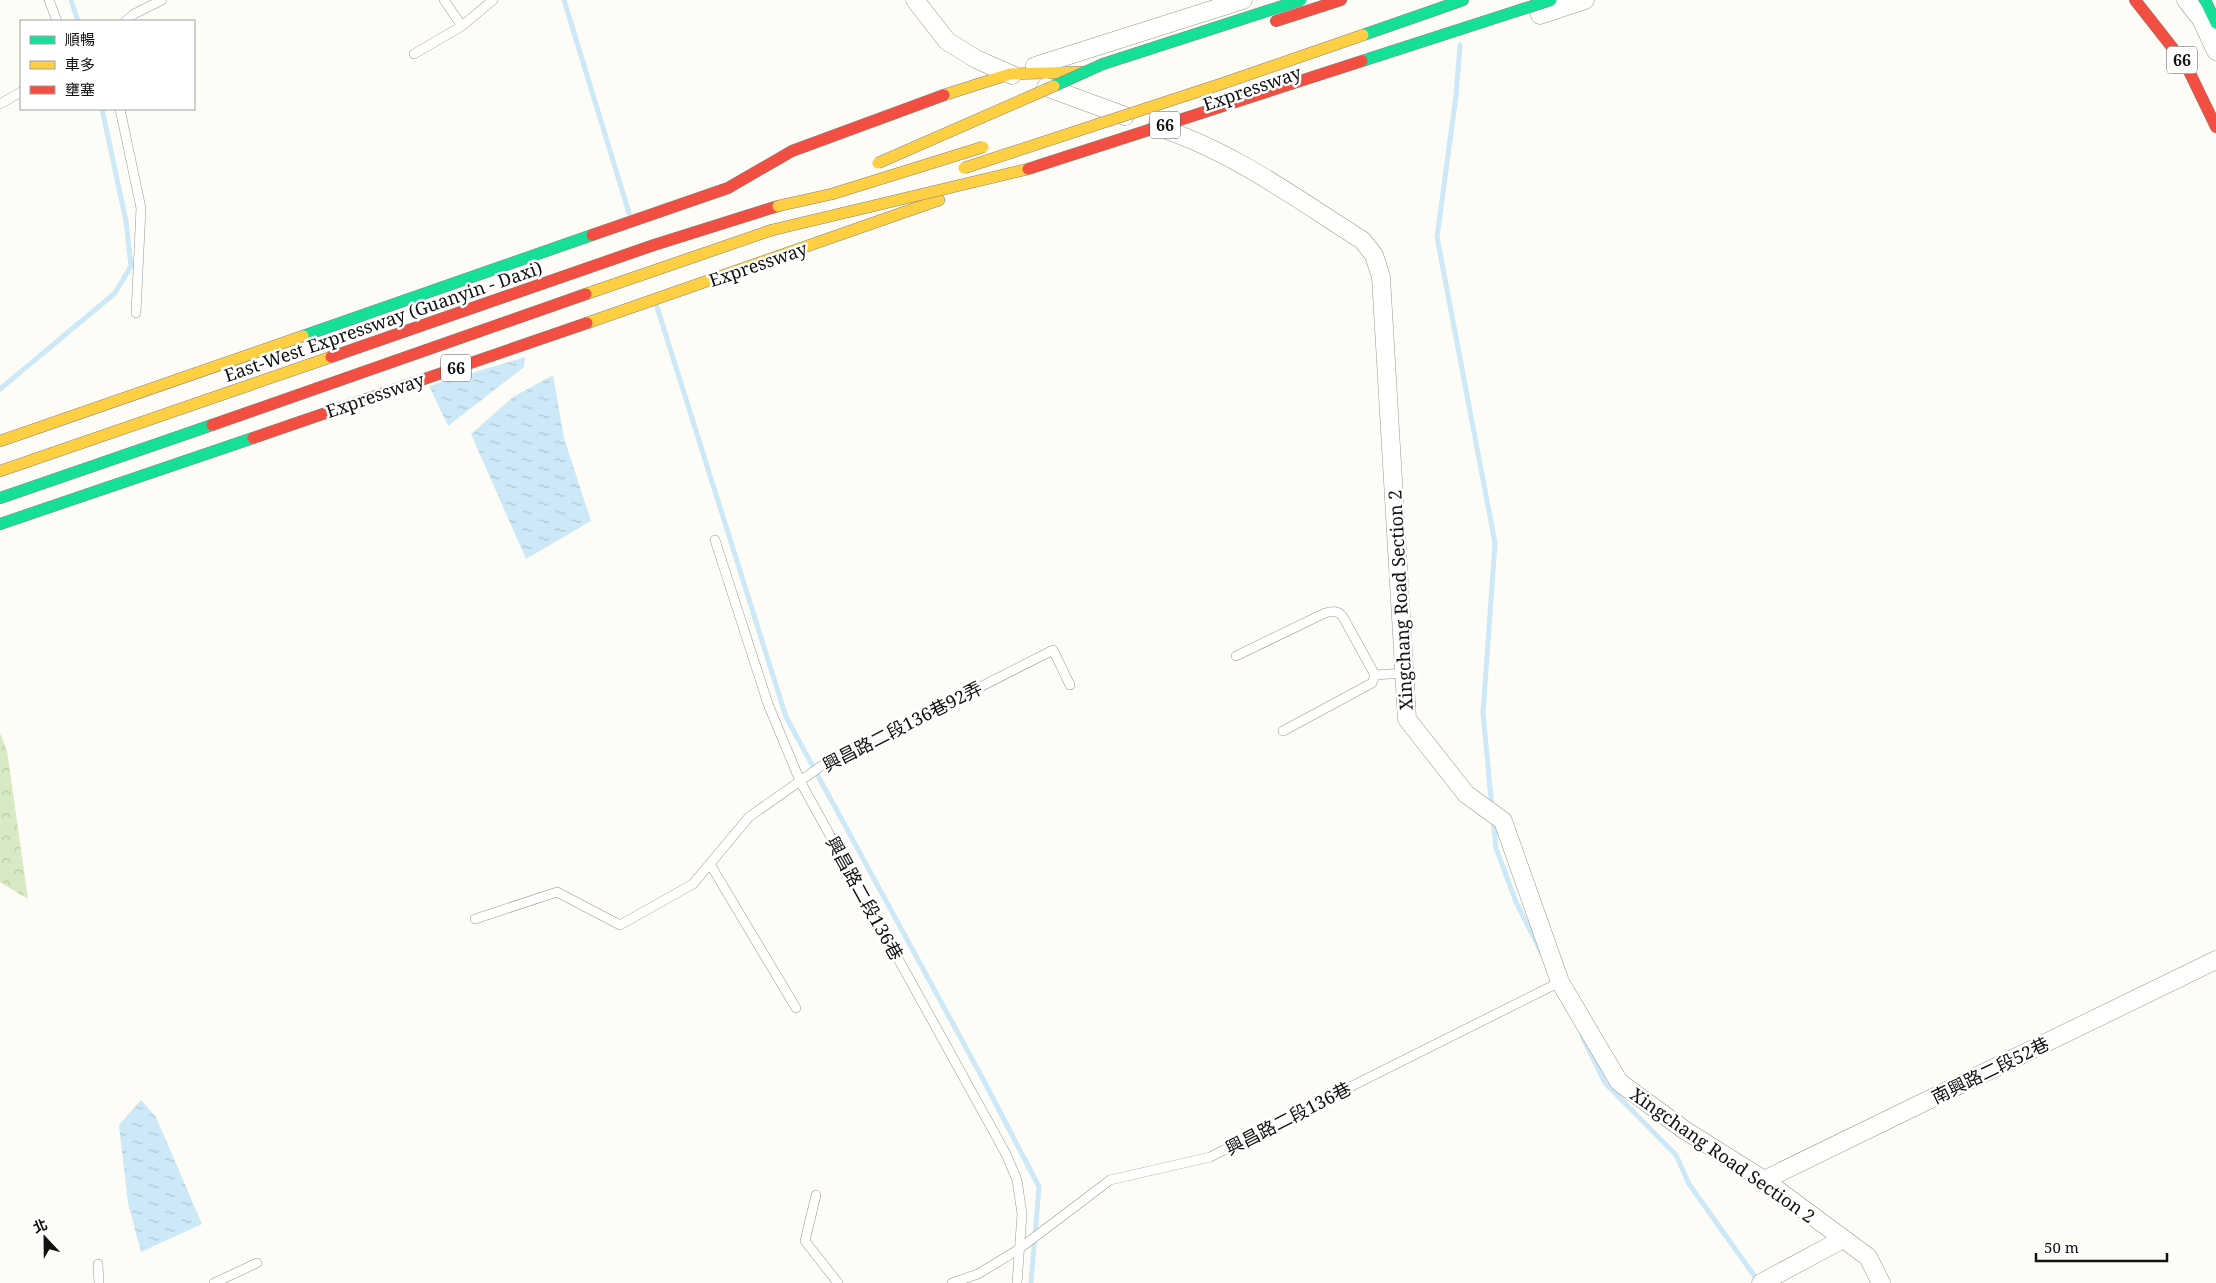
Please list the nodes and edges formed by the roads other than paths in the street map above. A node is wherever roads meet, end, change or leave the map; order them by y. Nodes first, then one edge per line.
1 (49, 0) edge
2 (162, 0) edge
3 (444, 0) edge
4 (493, 0) edge
5 (915, 0) edge
6 (1243, 0) edge
7 (1301, 0) edge
8 (1341, 0) edge
9 (1463, 0) edge
10 (1514, 0) edge
11 (1551, 0) edge
12 (1585, 0) edge
13 (2135, 0) edge
14 (2186, 0) edge
15 (2205, 0) edge
16 (57, 20) edge
17 (127, 20) edge
18 (1268, 23) dead end
19 (2216, 23) edge
20 (462, 26) junction
21 (1232, 35) dead end
22 (2216, 51) edge
23 (414, 54) dead end
24 (1010, 74) junction
25 (20, 93) edge
26 (1120, 102) dead end
27 (0, 104) edge
28 (120, 110) edge
29 (1083, 114) dead end
30 (1146, 124) junction
31 (2216, 128) edge
32 (1173, 132) junction
33 (991, 145) dead end
34 (866, 169) dead end
35 (950, 172) dead end
36 (848, 176) dead end
37 (912, 185) dead end
38 (778, 206) junction
39 (772, 230) junction
40 (136, 313) dead end
41 (0, 441) edge
42 (0, 471) edge
43 (0, 498) edge
44 (0, 524) edge
45 (714, 540) dead end
46 (1236, 656) dead end
47 (1404, 673) junction
48 (1375, 675) junction
49 (1070, 685) dead end
50 (1283, 731) dead end
51 (800, 781) junction
52 (710, 864) junction
53 (475, 919) dead end
54 (2216, 960) edge
55 (1560, 982) junction
56 (796, 1008) dead end
57 (1764, 1180) junction
58 (816, 1195) dead end
59 (1843, 1240) junction
60 (1019, 1249) junction
61 (256, 1263) dead end
62 (98, 1264) dead end
63 (1764, 1282) edge
64 (100, 1283) edge
65 (214, 1283) edge
66 (838, 1283) edge
67 (952, 1283) edge
68 (1017, 1283) edge
69 (1881, 1283) edge

1 - 16 lane
2 - 17 lane
3 - 20 lane
4 - 20 lane
5 - 24 street, Xingchang Road Section 2
6 - 24 street
7 - 34 main road, bridge
8 - 18 main road
9 - 35 main road, bridge
10 - 30 main road, Expressway / 66
11 - 39 main road, 66, bridge
12 - 32 street, Expressway
13 - 31 main road, 66
14 - 22 street
15 - 19 main road
20 - 23 lane
21 - 24 main road
24 - 30 street, Xingchang Road Section 2
24 - 41 main road
25 - 27 lane
26 - 29 main road
28 - 40 lane
30 - 32 street, Xingchang Road Section 2
30 - 44 main road, Expressway / 66
32 - 47 street, Xingchang Road Section 2
33 - 38 main road, bridge
36 - 38 main road, bridge
37 - 39 main road, bridge
38 - 42 main road, East-West Expressway (Guanyin - Daxi)
39 - 43 main road, 66
45 - 51 lane, 興昌路二段136巷
46 - 48 lane
47 - 48 lane
47 - 55 street, Xingchang Road Section 2
48 - 50 lane
49 - 51 lane, 興昌路二段136巷92弄
51 - 52 lane, 興昌路二段136巷92弄
51 - 60 lane, 興昌路二段136巷
52 - 53 lane, 興昌路二段136巷92弄
52 - 56 lane
54 - 57 street, 南興路二段52巷
55 - 57 street, Xingchang Road Section 2
55 - 60 lane, 興昌路二段136巷
57 - 59 street, Xingchang Road Section 2
58 - 66 lane
59 - 63 street
59 - 69 street, Xingchang Road Section 2
60 - 67 lane, 興昌路二段136巷
60 - 68 lane, 興昌路二段136巷
61 - 65 lane
62 - 64 lane

